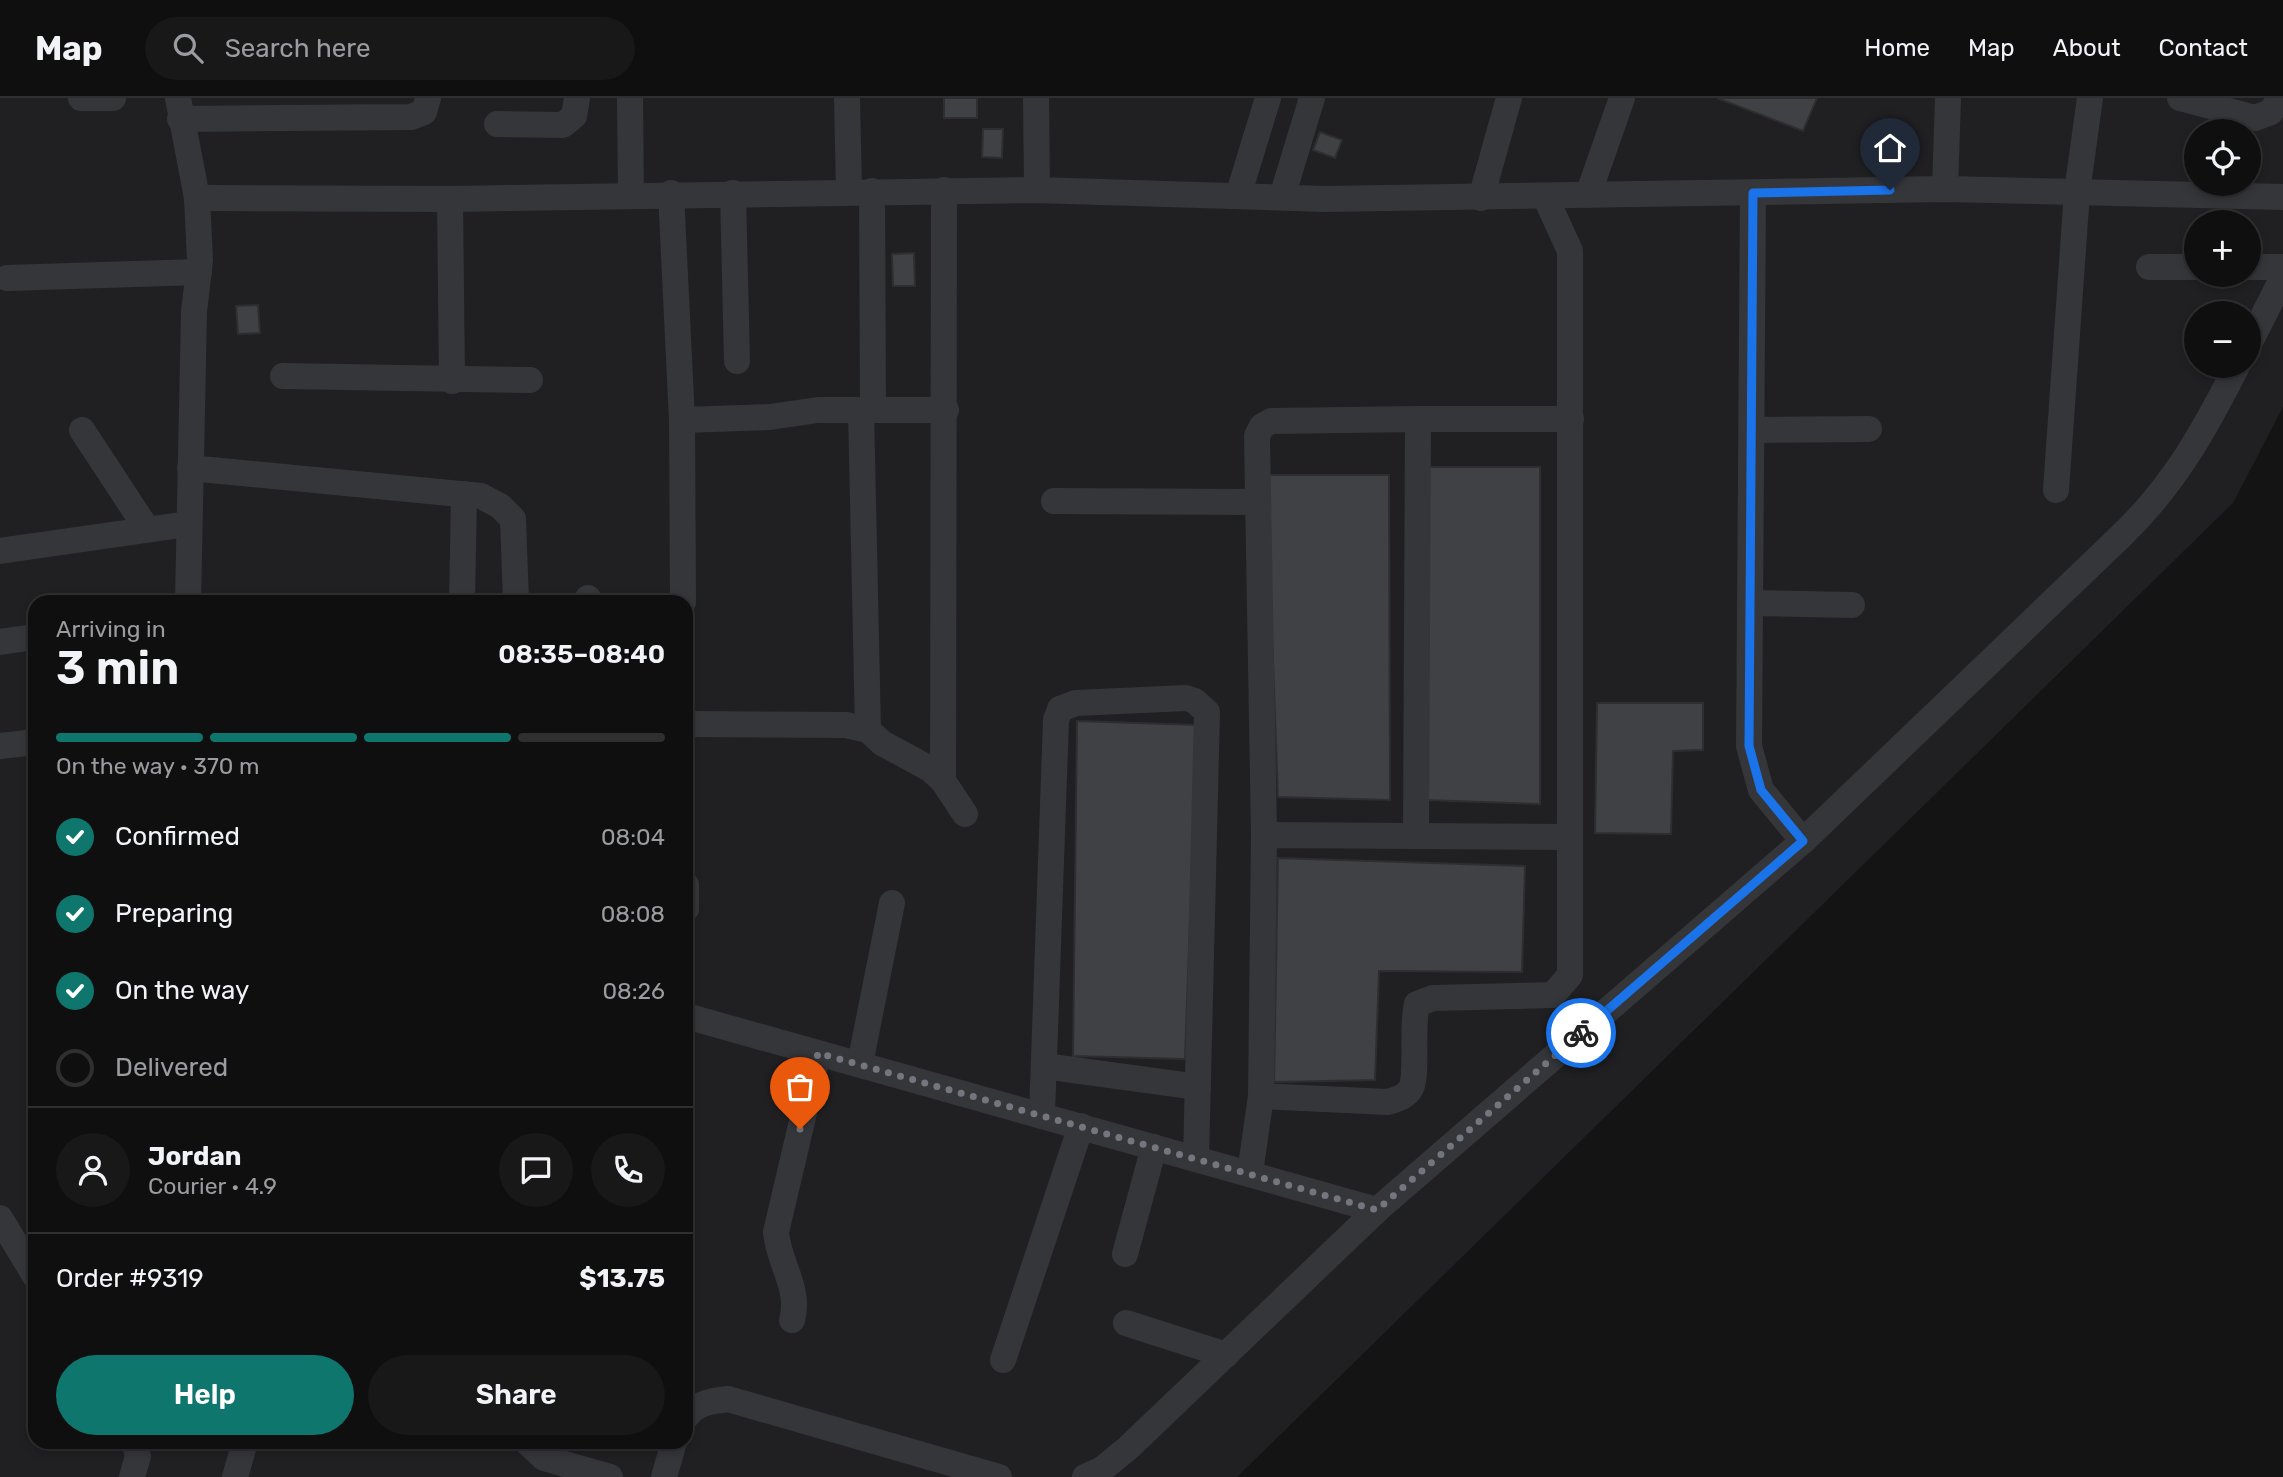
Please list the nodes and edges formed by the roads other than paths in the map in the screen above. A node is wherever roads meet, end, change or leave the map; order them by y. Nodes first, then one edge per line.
1 (81, 98) edge
2 (113, 98) edge
3 (428, 98) edge
4 (577, 98) edge
5 (630, 98) edge
6 (847, 98) edge
7 (1036, 98) edge
8 (1268, 98) edge
9 (1312, 98) edge
10 (1509, 98) edge
11 (1622, 98) edge
12 (1948, 98) edge
13 (2180, 98) edge
14 (2280, 98) edge
15 (2086, 99) edge
16 (283, 108) edge
17 (179, 109) edge
18 (497, 124) dead end
19 (1945, 189) junction
20 (944, 190) junction
21 (1037, 190) junction
22 (860, 191) junction
23 (733, 192) junction
24 (2077, 192) junction
25 (671, 193) junction
26 (1753, 193) junction
27 (631, 194) junction
28 (1588, 195) junction
29 (1238, 197) junction
30 (1282, 197) junction
31 (1545, 197) junction
32 (2283, 197) edge
33 (197, 198) junction
34 (1481, 198) junction
35 (450, 199) junction
36 (2149, 267) dead end
37 (2184, 267) edge
38 (2261, 267) edge
39 (2283, 267) edge
40 (199, 272) junction
41 (2283, 277) edge
42 (7, 278) dead end
43 (2261, 320) edge
44 (737, 361) dead end
45 (284, 376) dead end
46 (2231, 378) edge
47 (530, 380) dead end
48 (452, 381) junction
49 (867, 410) junction
50 (946, 410) junction
51 (1418, 419) junction
52 (1571, 419) junction
53 (682, 420) junction
54 (1869, 429) dead end
55 (82, 430) dead end
56 (1752, 430) junction
57 (190, 468) junction
58 (2056, 490) dead end
59 (464, 494) junction
60 (1054, 501) dead end
61 (1258, 502) junction
62 (188, 524) junction
63 (147, 530) junction
64 (0, 551) edge
65 (188, 595) edge
66 (462, 595) edge
67 (516, 595) edge
68 (683, 595) edge
69 (1752, 603) junction
70 (1852, 605) dead end
71 (28, 638) edge
72 (0, 642) edge
73 (693, 724) edge
74 (868, 730) junction
75 (28, 743) edge
76 (0, 746) edge
77 (943, 781) junction
78 (965, 814) dead end
79 (1264, 835) junction
80 (1416, 836) junction
81 (1569, 837) junction
82 (1803, 841) junction
83 (892, 903) dead end
84 (693, 1018) edge
85 (818, 1053) junction
86 (860, 1064) junction
87 (1044, 1066) junction
88 (1198, 1087) junction
89 (1261, 1096) junction
90 (1042, 1115) junction
91 (1081, 1126) junction
92 (1154, 1147) junction
93 (1196, 1158) junction
94 (1250, 1173) junction
95 (1377, 1210) junction
96 (0, 1218) edge
97 (1125, 1254) dead end
98 (28, 1264) edge
99 (792, 1320) dead end
100 (1126, 1323) dead end
101 (1226, 1355) junction
102 (1003, 1360) dead end
103 (693, 1409) edge
104 (136, 1449) edge
105 (243, 1449) edge
106 (534, 1449) edge
107 (672, 1449) edge
108 (132, 1477) edge
109 (235, 1477) edge
110 (610, 1477) edge
111 (664, 1477) edge
112 (999, 1477) edge
113 (1085, 1477) edge

1 - 2 street
3 - 16 street
4 - 18 street
5 - 27 street
6 - 22 street
7 - 21 street
8 - 29 street
9 - 30 street
10 - 34 street
11 - 28 street
12 - 19 street
13 - 14 street
15 - 24 street
16 - 17 street
17 - 33 street
19 - 24 street
19 - 26 street
20 - 21 street
20 - 22 street
20 - 50 street
21 - 29 street
22 - 23 street
22 - 49 street
23 - 25 street
23 - 44 street
24 - 32 street
24 - 58 street
25 - 27 street
25 - 53 street
26 - 28 street
26 - 56 street
27 - 35 street
28 - 31 street
29 - 30 street
30 - 34 street
31 - 34 street
31 - 52 street
33 - 35 street
33 - 40 street
35 - 48 street
36 - 37 street
38 - 39 street
40 - 42 street
40 - 57 street
41 - 43 street
45 - 48 street
46 - 82 street
47 - 48 street
49 - 50 street
49 - 53 street
49 - 74 street
50 - 77 street
51 - 52 street
51 - 61 street
51 - 80 street
52 - 81 street
53 - 68 street
54 - 56 street
55 - 63 street
56 - 69 street
57 - 59 street
57 - 62 street
59 - 66 street
59 - 67 street
60 - 61 street
61 - 79 street
62 - 63 street
62 - 65 street
63 - 64 street
69 - 70 street
69 - 82 street
71 - 72 street
73 - 74 street
74 - 77 street
75 - 76 street
77 - 78 street
79 - 80 street
79 - 89 street
80 - 81 street
81 - 89 street
82 - 95 street
83 - 86 street
84 - 85 street
85 - 86 street
85 - 99 street
86 - 90 street
87 - 88 street
87 - 88 street
87 - 90 street
88 - 93 street
89 - 94 street
90 - 91 street
91 - 92 street
91 - 102 street
92 - 93 street
92 - 97 street
93 - 94 street
94 - 95 street
95 - 101 street
96 - 98 street
100 - 101 street
101 - 113 street
103 - 112 street
104 - 108 street
105 - 109 street
106 - 110 street
107 - 111 street

